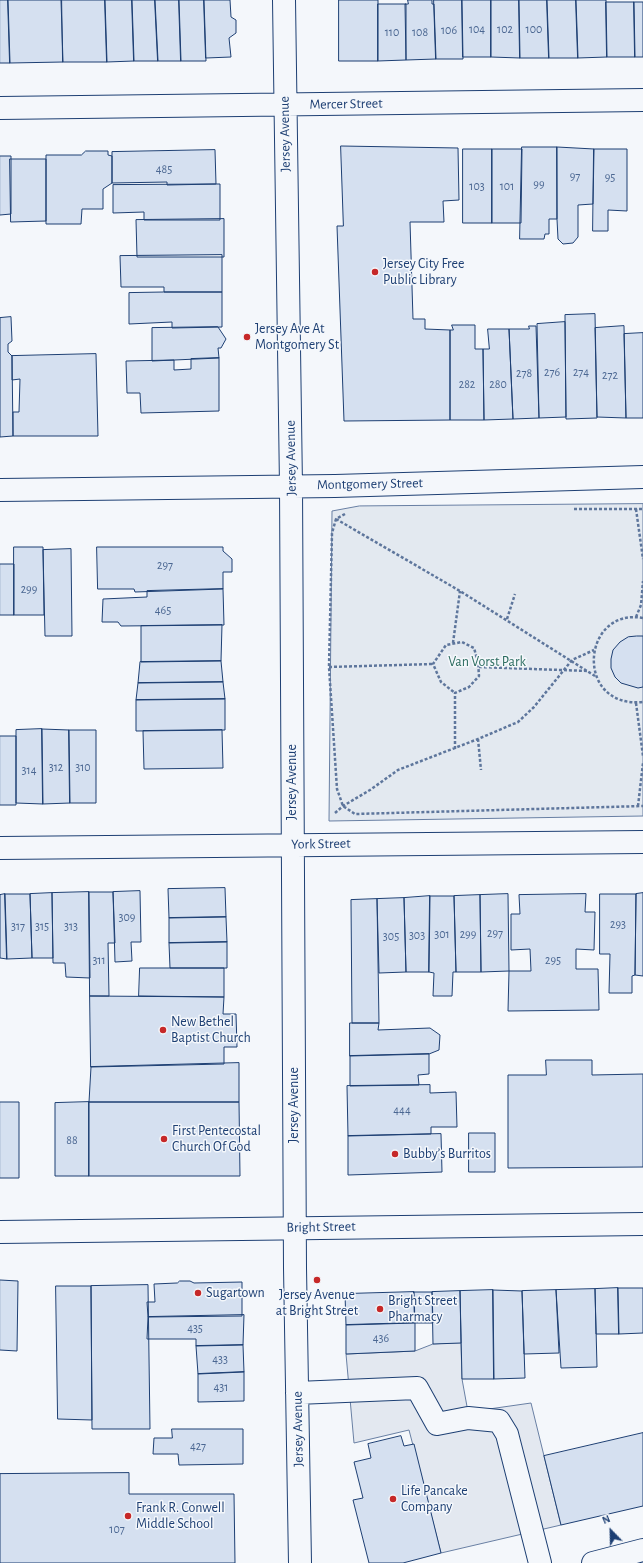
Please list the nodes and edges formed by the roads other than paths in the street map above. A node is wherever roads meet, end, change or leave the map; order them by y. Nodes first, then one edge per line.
1 (284, 0) edge
2 (643, 100) edge
3 (285, 105) junction
4 (0, 108) edge
5 (643, 477) edge
6 (291, 486) junction
7 (0, 490) edge
8 (643, 842) edge
9 (293, 845) junction
10 (0, 848) edge
11 (643, 1224) edge
12 (296, 1228) junction
13 (0, 1232) edge
14 (297, 1393) junction
15 (643, 1550) edge
16 (624, 1559) edge
17 (300, 1563) edge
18 (540, 1563) edge
19 (593, 1563) edge

1 - 3 street, Jersey Avenue
2 - 3 street, Mercer Street
3 - 4 street, Mercer Street
3 - 6 street, Jersey Avenue
5 - 6 street, Montgomery Street
6 - 7 street, Montgomery Street
6 - 9 street, Jersey Avenue
8 - 9 street, York Street
9 - 10 street, York Street
9 - 12 street, Jersey Avenue
11 - 12 street, Bright Street
12 - 13 street, Bright Street
12 - 14 street, Jersey Avenue
14 - 17 street, Jersey Avenue
14 - 18 street
15 - 16 street
16 - 19 street

